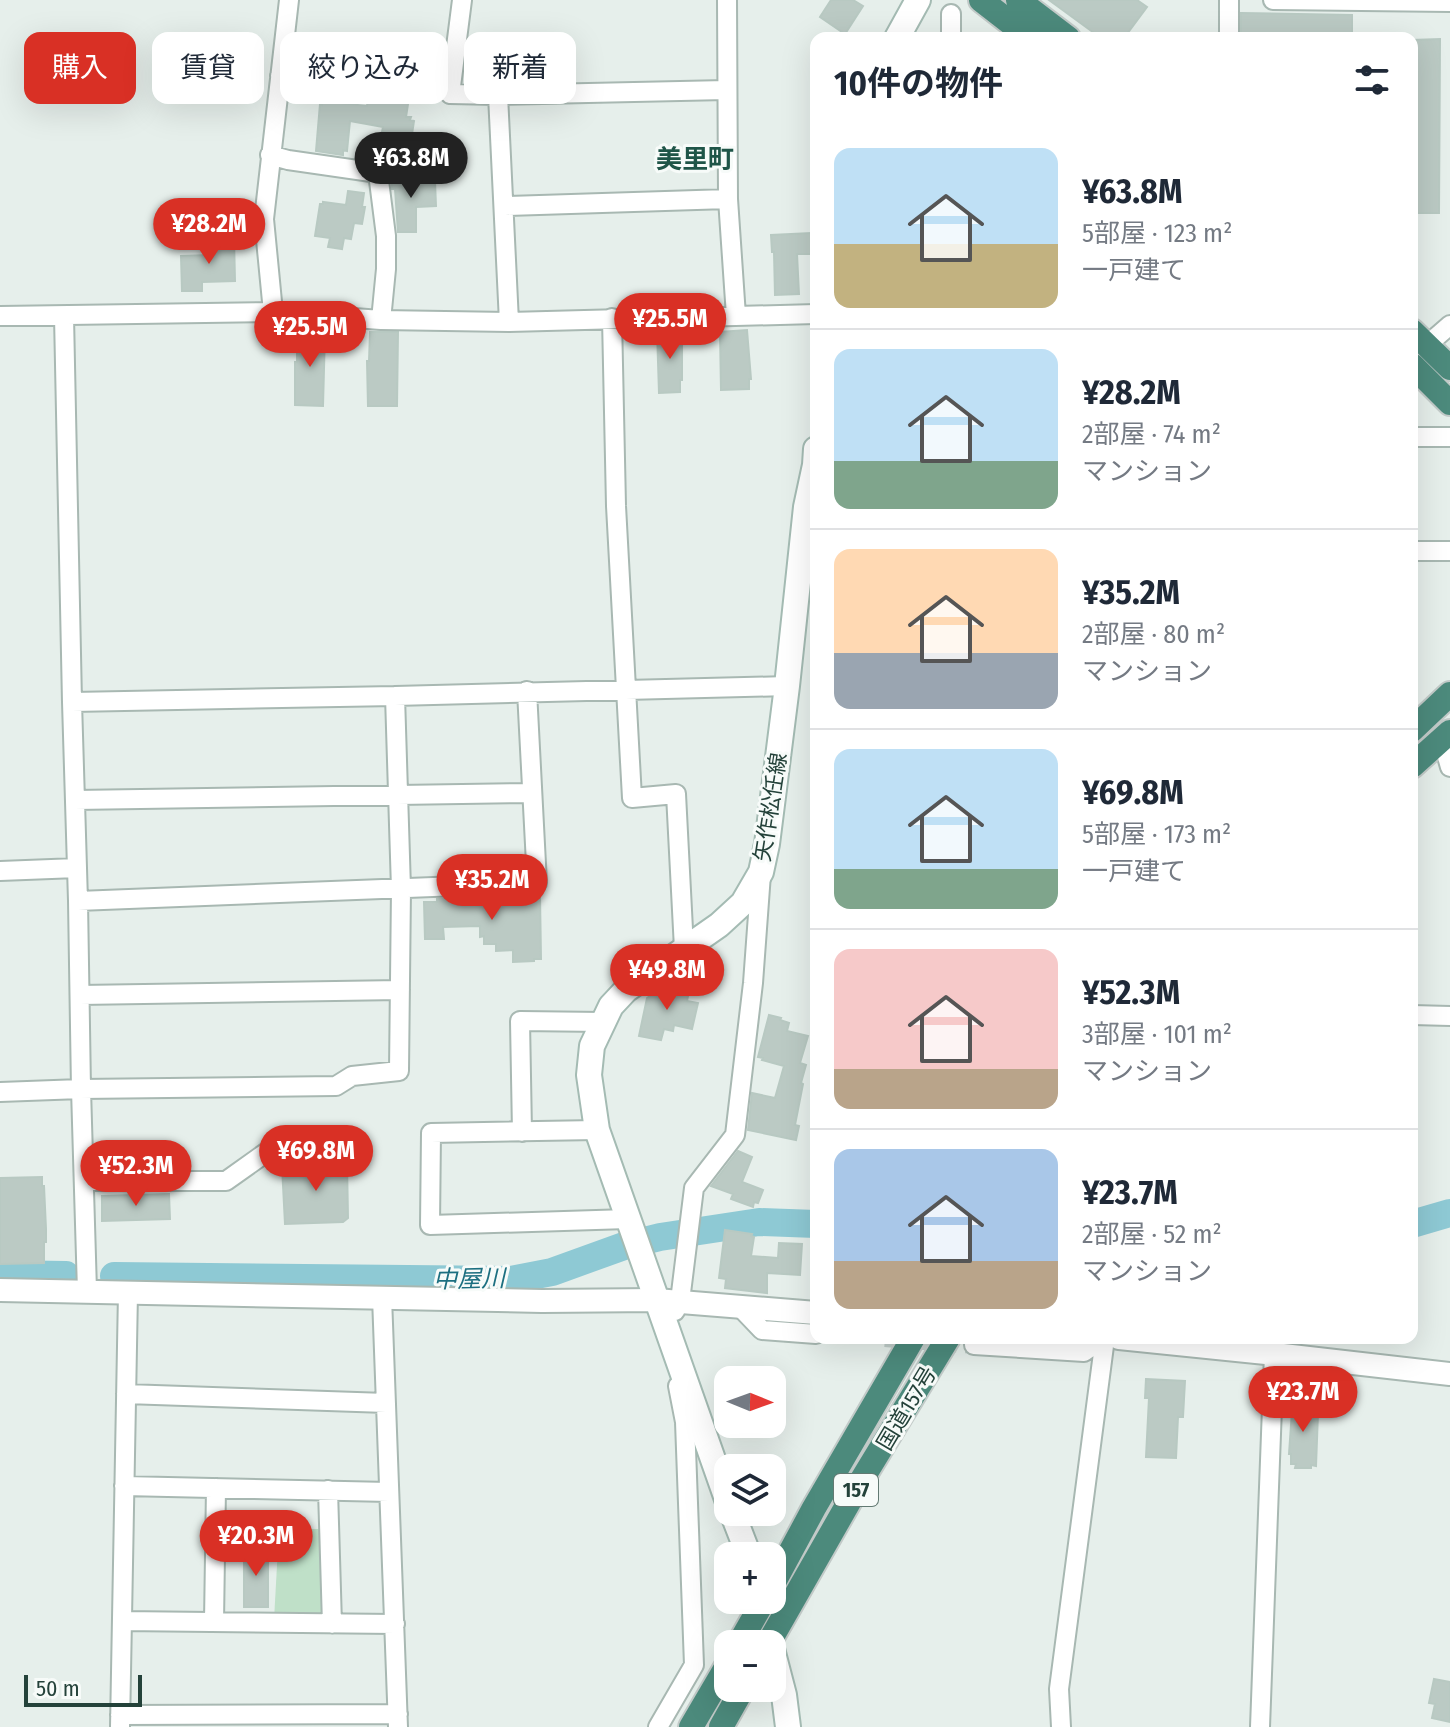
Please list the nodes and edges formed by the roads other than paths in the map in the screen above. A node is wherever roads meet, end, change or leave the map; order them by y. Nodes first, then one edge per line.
1 (289, 0) edge
2 (462, 0) edge
3 (727, 0) edge
4 (918, 0) edge
5 (981, 0) edge
6 (1018, 0) edge
7 (1229, 0) edge
8 (1273, 0) edge
9 (1450, 2) edge
10 (951, 14) dead end
11 (285, 32) edge
12 (900, 32) edge
13 (951, 32) edge
14 (1022, 32) edge
15 (1060, 32) edge
16 (1229, 32) edge
17 (280, 76) edge
18 (448, 76) edge
19 (452, 76) junction
20 (726, 90) junction
21 (576, 93) edge
22 (464, 94) edge
23 (499, 104) edge
24 (270, 155) junction
25 (728, 199) junction
26 (505, 206) junction
27 (273, 312) junction
28 (810, 314) edge
29 (0, 316) edge
30 (64, 316) junction
31 (736, 316) junction
32 (612, 318) junction
33 (381, 320) junction
34 (509, 322) junction
35 (1450, 325) edge
36 (1431, 354) edge
37 (1450, 403) edge
38 (1418, 437) edge
39 (1450, 437) edge
40 (810, 488) edge
41 (1418, 551) edge
42 (1450, 551) edge
43 (787, 686) junction
44 (626, 689) junction
45 (527, 691) junction
46 (1450, 694) edge
47 (395, 696) junction
48 (72, 702) junction
49 (1418, 724) edge
50 (1446, 736) edge
51 (1418, 761) edge
52 (1450, 767) edge
53 (532, 793) junction
54 (398, 795) junction
55 (75, 800) junction
56 (77, 868) junction
57 (0, 871) edge
58 (761, 872) junction
59 (401, 889) junction
60 (78, 901) junction
61 (684, 949) junction
62 (400, 990) junction
63 (80, 995) junction
64 (1418, 1015) edge
65 (1450, 1016) edge
66 (603, 1022) junction
67 (81, 1089) junction
68 (0, 1092) edge
69 (597, 1130) junction
70 (522, 1132) junction
71 (314, 1146) dead end
72 (84, 1181) junction
73 (629, 1222) junction
74 (0, 1290) edge
75 (87, 1291) junction
76 (128, 1292) junction
77 (382, 1297) junction
78 (668, 1300) junction
79 (740, 1307) junction
80 (810, 1313) edge
81 (667, 1327) junction
82 (810, 1334) edge
83 (910, 1344) edge
84 (944, 1344) edge
85 (1095, 1344) edge
86 (1103, 1344) edge
87 (1177, 1344) edge
88 (974, 1345) dead end
89 (1274, 1354) junction
90 (1450, 1374) edge
91 (126, 1394) junction
92 (386, 1403) junction
93 (714, 1462) edge
94 (124, 1486) junction
95 (216, 1488) junction
96 (328, 1490) junction
97 (389, 1492) junction
98 (786, 1559) edge
99 (122, 1621) junction
100 (214, 1622) junction
101 (332, 1624) junction
102 (395, 1624) junction
103 (778, 1630) edge
104 (714, 1688) edge
105 (735, 1702) edge
106 (785, 1702) edge
107 (120, 1721) edge
108 (398, 1721) edge
109 (658, 1727) edge
110 (691, 1727) edge
111 (721, 1727) edge
112 (788, 1727) edge
113 (1061, 1727) edge
114 (1260, 1727) edge

1 - 11 street
2 - 19 street
3 - 20 street
4 - 12 main road
5 - 14 highway
6 - 15 highway
7 - 16 street
8 - 9 street
10 - 13 street
17 - 24 street
18 - 19 street
19 - 22 street
20 - 21 street
20 - 25 street
23 - 26 street
24 - 27 street
24 - 33 street
25 - 26 street
25 - 31 street
26 - 34 street
27 - 30 street
27 - 33 street
28 - 31 street
29 - 30 street
30 - 48 street
31 - 32 street
32 - 34 street
32 - 44 street
33 - 34 street
35 - 36 street
36 - 37 highway
38 - 39 street
40 - 43 main road, 矢作松任線
41 - 42 street
43 - 44 street
43 - 58 main road, 矢作松任線
44 - 45 street
44 - 61 street
45 - 47 street
45 - 53 street
46 - 49 highway
47 - 48 street
47 - 54 street
48 - 55 street
50 - 51 highway
50 - 52 street
53 - 54 street
53 - 59 street
54 - 55 street
54 - 59 street
55 - 56 street
56 - 57 street
56 - 60 street
58 - 61 main road, 矢作松任線
58 - 78 street
59 - 60 street
59 - 62 street
60 - 63 street
61 - 66 main road, 矢作松任線
62 - 63 street
62 - 67 street
63 - 67 street
64 - 65 street
66 - 69 main road, 矢作松任線
66 - 70 street
67 - 68 street
67 - 72 street
69 - 70 street
69 - 73 main road, 矢作松任線
70 - 73 street
71 - 72 street
72 - 75 street
73 - 78 main road, 矢作松任線
74 - 75 street
75 - 76 street
76 - 77 street
76 - 91 street
77 - 78 street
77 - 92 street
78 - 79 street
78 - 81 main road, 矢作松任線
79 - 80 street
79 - 82 street
81 - 93 main road, 矢作松任線
81 - 109 street
83 - 98 highway, 国道157号 / 157
84 - 103 highway, 国道157号 / 157
85 - 88 street
86 - 113 street
87 - 89 street
89 - 90 street
89 - 114 street
91 - 92 street
91 - 94 street
92 - 97 street
94 - 95 street
94 - 99 street
95 - 96 street
95 - 100 street
96 - 97 street
96 - 101 street
97 - 102 street
99 - 100 street
99 - 107 street
100 - 101 street
101 - 102 street
102 - 108 street
104 - 110 highway
105 - 111 highway
106 - 112 main road
107 - 108 street

